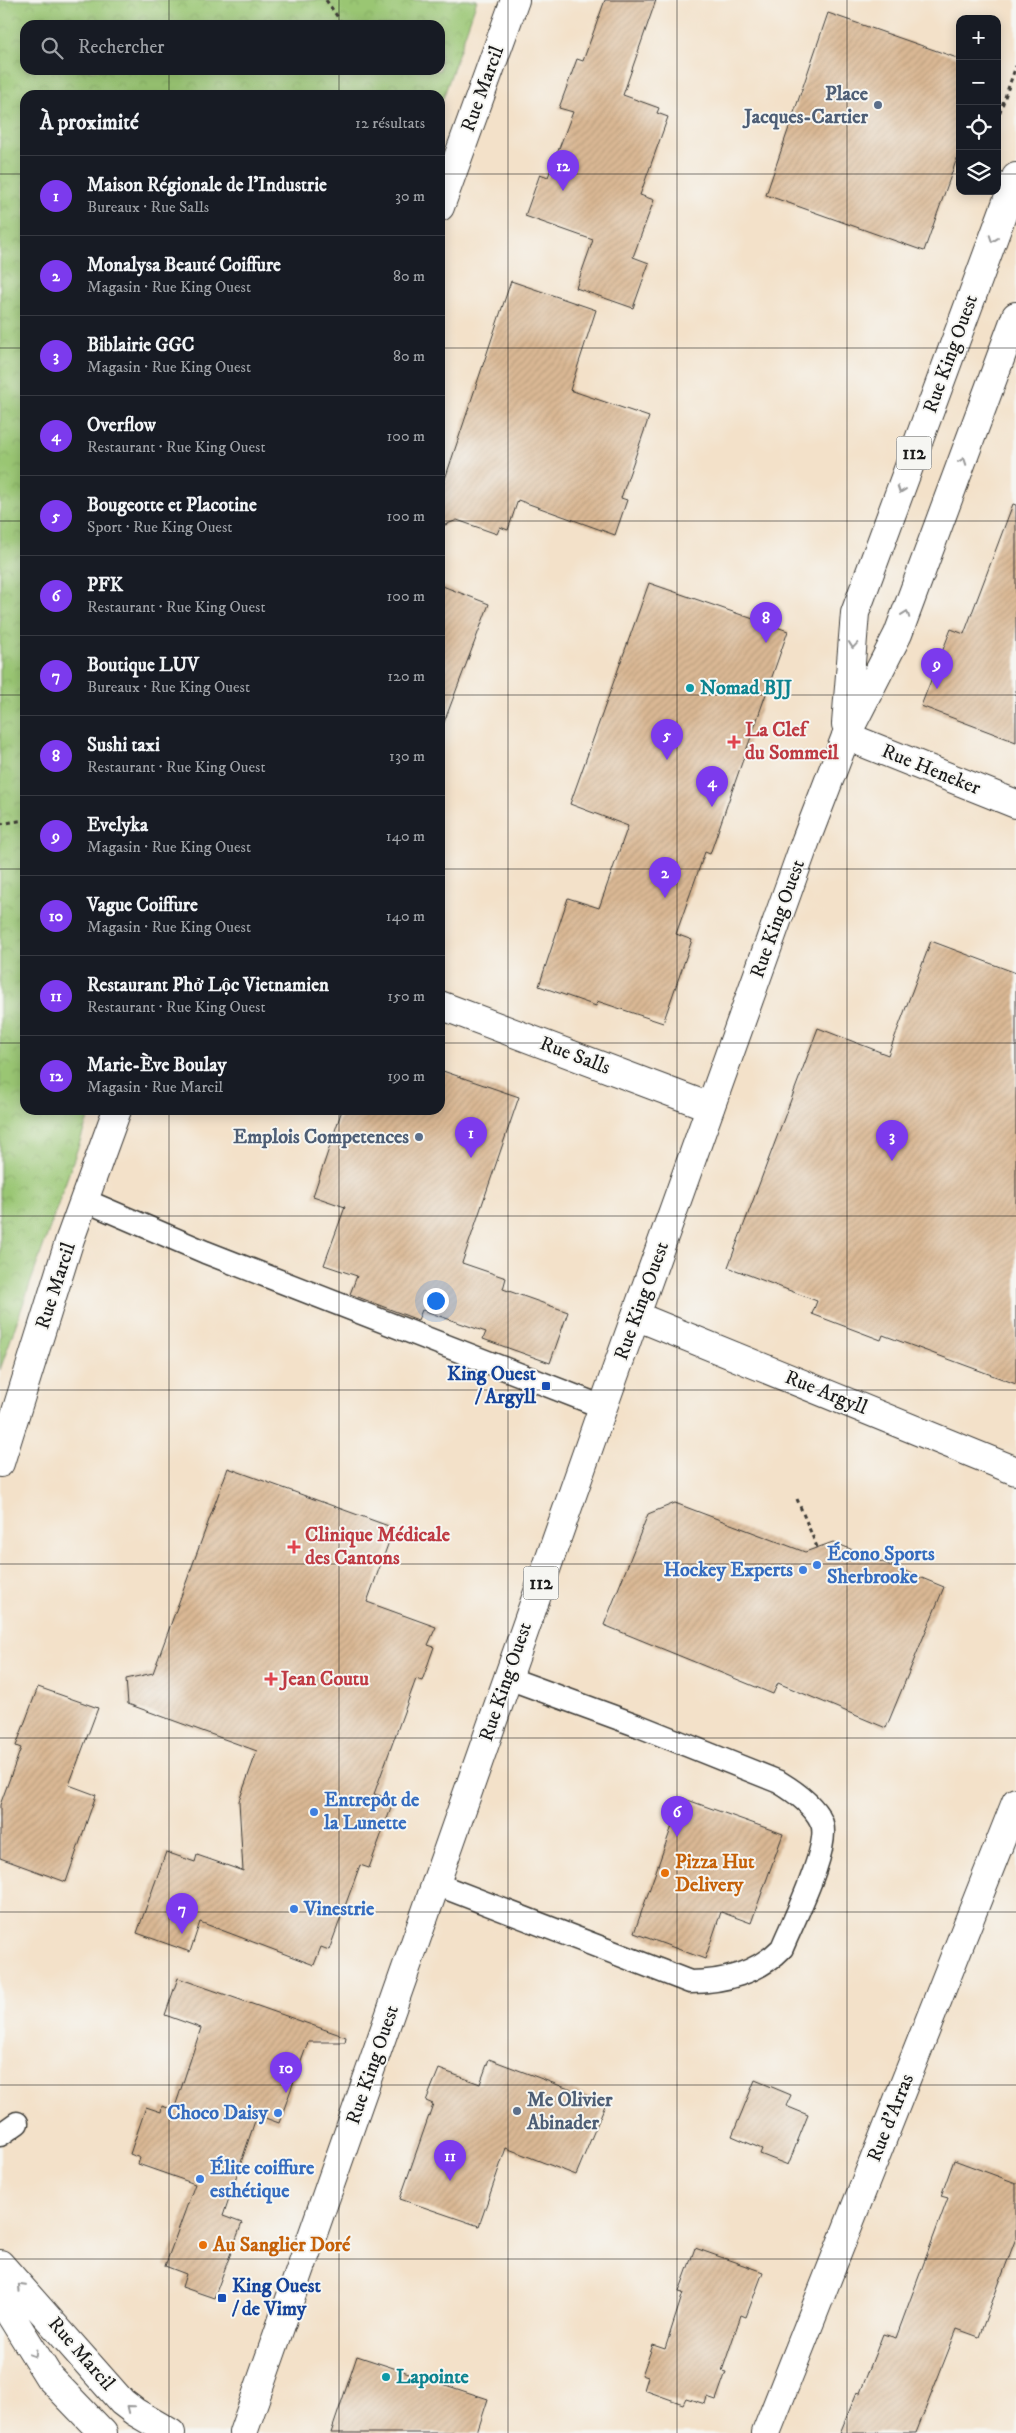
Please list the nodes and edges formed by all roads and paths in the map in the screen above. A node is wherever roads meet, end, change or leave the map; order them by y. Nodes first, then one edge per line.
1 (326, 0) edge
2 (515, 0) edge
3 (340, 20) edge
4 (1016, 66) edge
5 (1001, 109) edge
6 (1016, 177) edge
7 (445, 193) edge
8 (1016, 316) edge
9 (846, 736) junction
10 (1016, 804) edge
11 (20, 821) edge
12 (0, 824) edge
13 (445, 1007) edge
14 (710, 1107) junction
15 (115, 1115) edge
16 (84, 1200) junction
17 (636, 1316) junction
18 (603, 1406) junction
19 (0, 1463) edge
20 (1016, 1471) edge
21 (797, 1499) dead end
22 (817, 1547) dead end
23 (508, 1678) junction
24 (1016, 1802) edge
25 (436, 1884) junction
26 (0, 2264) edge
27 (0, 2298) edge
28 (96, 2431) edge
29 (171, 2433) edge
30 (243, 2433) edge
31 (766, 2433) edge

1 - 3 path
2 - 7 main road, Rue Marcil
4 - 5 path
6 -> 9 main road, Rue King Ouest / 112
9 -> 8 main road, Rue King Ouest / 112
9 - 10 main road, Rue Heneker
9 - 14 main road, Rue King Ouest / 112
11 - 12 path
13 - 14 main road, Rue Salls
14 - 17 main road, Rue King Ouest / 112
15 - 16 main road, Rue Marcil
16 - 18 lane
16 - 19 main road, Rue Marcil
17 - 18 main road, Rue King Ouest / 112
17 - 20 main road, Rue Argyll
18 - 23 main road, Rue King Ouest / 112
21 - 22 path
23 - 25 main road, Rue King Ouest / 112
23 - 25 lane
24 - 31 main road, Rue d'Arras
25 - 30 main road, Rue King Ouest / 112
29 -> 26 main road, Rue Marcil
27 -> 28 main road, Rue Marcil

